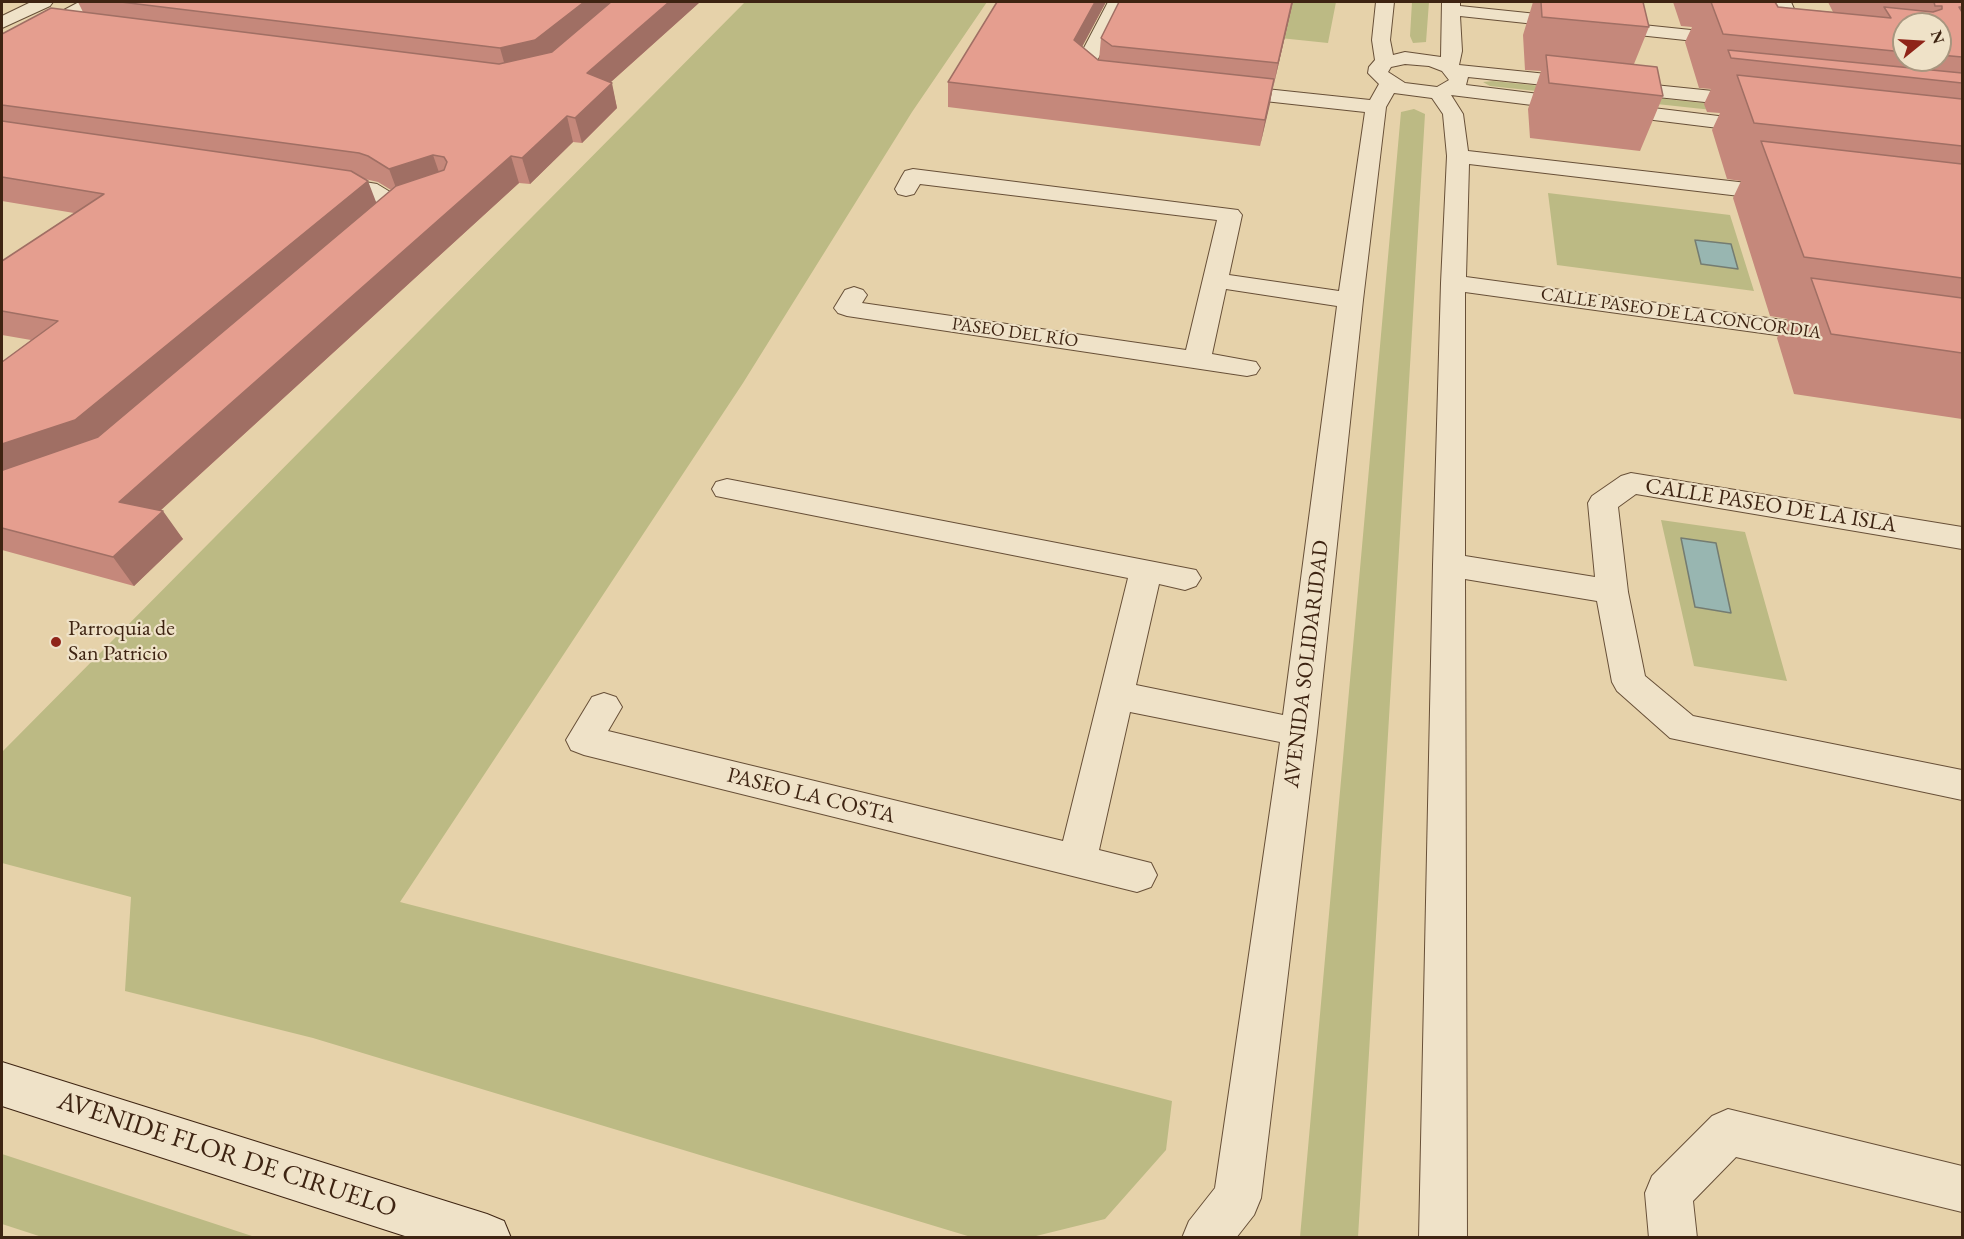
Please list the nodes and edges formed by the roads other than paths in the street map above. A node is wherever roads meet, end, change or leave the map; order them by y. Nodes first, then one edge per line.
1 (44, 2) edge
2 (92, 2) edge
3 (1117, 2) edge
4 (1385, 2) edge
5 (1591, 2) edge
6 (1782, 2) edge
7 (1451, 6) edge
8 (2, 23) edge
9 (52, 23) junction
10 (1594, 25) junction
11 (80, 27) edge
12 (1755, 41) edge
13 (1778, 44) edge
14 (1801, 46) junction
15 (1824, 48) edge
16 (2, 51) edge
17 (1128, 80) edge
18 (1447, 80) junction
19 (1383, 84) junction
20 (1211, 89) edge
21 (1776, 103) edge
22 (1775, 129) edge
23 (1458, 156) junction
24 (309, 180) edge
25 (906, 189) dead end
26 (1808, 197) edge
27 (362, 236) edge
28 (1214, 280) junction
29 (1453, 283) junction
30 (854, 295) dead end
31 (1350, 300) junction
32 (1846, 337) edge
33 (1197, 360) junction
34 (1247, 368) dead end
35 (727, 489) dead end
36 (1962, 538) edge
37 (1449, 565) junction
38 (1146, 570) junction
39 (1185, 578) dead end
40 (1612, 592) junction
41 (1116, 695) junction
42 (604, 707) dead end
43 (1299, 732) junction
44 (1962, 785) edge
45 (1077, 862) junction
46 (1137, 875) dead end
47 (2, 1084) edge
48 (1962, 1189) edge
49 (487, 1238) edge
50 (1206, 1238) edge
51 (1443, 1238) edge
52 (1673, 1238) edge

1 - 8 street
2 - 9 street
3 - 17 street
4 - 19 street, AVENIDA SOLIDARIDAD
5 - 10 street
6 - 14 street
7 - 10 street
7 - 18 street
9 - 11 street
9 - 16 street
10 - 12 street
13 - 14 street
14 - 15 street
18 - 19 street
18 - 19 street
18 - 21 street
18 - 22 street
18 - 23 street
19 - 20 street
19 - 31 street, AVENIDA SOLIDARIDAD
23 - 26 street
23 - 29 street
24 - 27 street
25 - 28 street
28 - 31 street
28 - 33 street
29 - 32 street, CALLE PASEO DE LA CONCORDIA
29 - 37 street
30 - 33 street, PASEO DEL RÍO
31 - 43 street, AVENIDA SOLIDARIDAD
33 - 34 street, PASEO DEL RÍO
35 - 38 street
36 - 40 street, CALLE PASEO DE LA ISLA
37 - 40 street
37 - 51 street
38 - 39 street
38 - 41 street
40 - 44 street, CALLE PASEO DE LA ISLA
41 - 43 street
41 - 45 street
42 - 45 street, PASEO LA COSTA
43 - 50 street, AVENIDA SOLIDARIDAD
45 - 46 street, PASEO LA COSTA
47 - 49 street, AVENIDE FLOR DE CIRUELO
48 - 52 street

